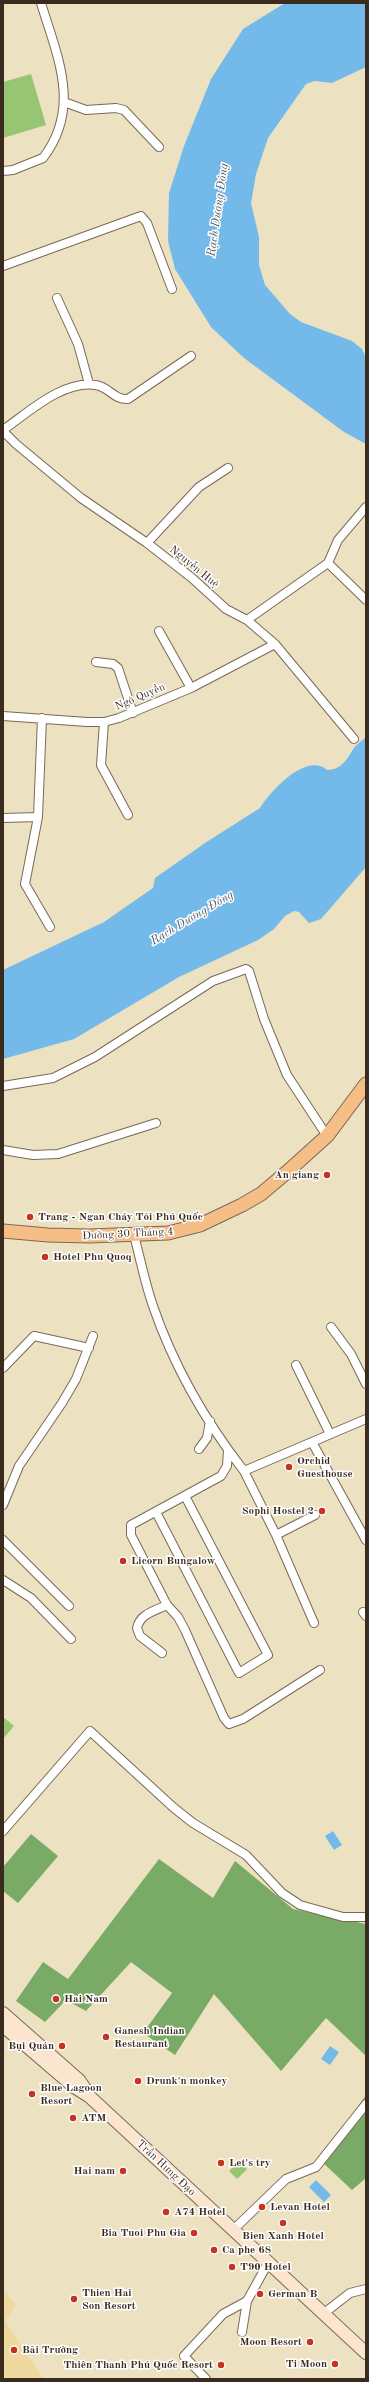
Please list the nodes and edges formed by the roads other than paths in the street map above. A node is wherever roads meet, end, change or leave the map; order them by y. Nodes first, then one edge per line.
1 (41, 3) edge
2 (64, 102) junction
3 (159, 147) dead end
4 (3, 171) edge
5 (3, 266) edge
6 (172, 290) dead end
7 (57, 298) dead end
8 (191, 356) dead end
9 (89, 384) junction
10 (3, 431) edge
11 (228, 468) dead end
12 (366, 507) edge
13 (147, 543) junction
14 (328, 563) junction
15 (366, 600) edge
16 (247, 620) junction
17 (159, 631) dead end
18 (275, 644) junction
19 (96, 662) dead end
20 (190, 688) junction
21 (133, 712) junction
22 (3, 716) edge
23 (42, 718) junction
24 (104, 722) junction
25 (354, 739) dead end
26 (128, 815) dead end
27 (38, 817) junction
28 (3, 818) edge
29 (50, 926) dead end
30 (366, 1084) edge
31 (3, 1086) edge
32 (156, 1123) dead end
33 (327, 1136) junction
34 (3, 1150) edge
35 (3, 1231) edge
36 (134, 1235) junction
37 (331, 1327) dead end
38 (93, 1336) dead end
39 (89, 1348) junction
40 (296, 1365) dead end
41 (3, 1368) edge
42 (366, 1384) edge
43 (366, 1419) edge
44 (210, 1421) junction
45 (330, 1434) junction
46 (312, 1442) junction
47 (199, 1449) dead end
48 (228, 1450) junction
49 (244, 1471) junction
50 (185, 1496) junction
51 (3, 1505) edge
52 (156, 1512) junction
53 (315, 1515) dead end
54 (276, 1535) junction
55 (3, 1540) edge
56 (366, 1540) edge
57 (3, 1580) edge
58 (167, 1605) junction
59 (69, 1606) dead end
60 (314, 1623) dead end
61 (71, 1638) dead end
62 (162, 1653) dead end
63 (320, 1670) dead end
64 (3, 1831) edge
65 (366, 1917) edge
66 (3, 2013) edge
67 (3, 2026) edge
68 (90, 2097) junction
69 (366, 2104) edge
70 (233, 2230) junction
71 (268, 2263) junction
72 (366, 2289) edge
73 (247, 2301) junction
74 (324, 2314) junction
75 (242, 2332) dead end
76 (366, 2353) edge
77 (206, 2379) edge

1 - 2 street
2 - 3 street
2 - 4 street
5 - 6 street
7 - 9 street
8 - 9 street
9 - 10 street
10 - 13 street, Nguyễn Huệ
11 - 13 street
12 - 14 street
13 - 16 street, Nguyễn Huệ
14 - 15 street
14 - 16 street
16 - 18 street, Nguyễn Huệ
17 - 20 street
18 - 20 street, Ngô Quyền
18 - 25 street, Nguyễn Huệ
19 - 21 street
20 - 21 street, Ngô Quyền
21 - 24 street, Ngô Quyền
22 - 23 street, Ngô Quyền
23 - 24 street, Ngô Quyền
23 - 27 street
24 - 26 street
27 - 28 street
27 - 29 street
30 - 33 main road, Đường 30 Tháng 4
31 - 33 street
32 - 34 street
33 - 36 main road, Đường 30 Tháng 4
35 - 36 main road, Đường 30 Tháng 4
36 - 44 street
37 - 42 street
38 - 39 street
39 - 41 street
39 - 51 street
40 - 45 street
43 - 45 street
44 - 47 street
44 - 48 street
45 - 46 street
46 - 49 street
46 - 56 street
48 - 49 street
48 - 50 street
49 - 54 street
50 - 52 street
50 - 52 street
52 - 58 street
53 - 54 street
54 - 60 street
55 - 59 street
57 - 61 street
58 - 62 street
58 - 63 street
64 - 65 street
66 - 68 main road, Trần Hưng Đạo
67 - 68 main road, Trần Hưng Đạo
68 - 70 main road, Trần Hưng Đạo
69 - 70 street
70 - 71 main road, Trần Hưng Đạo
71 - 73 street
71 - 74 main road, Trần Hưng Đạo
72 - 74 street
73 - 75 street
73 - 77 street
74 - 76 main road, Trần Hưng Đạo

